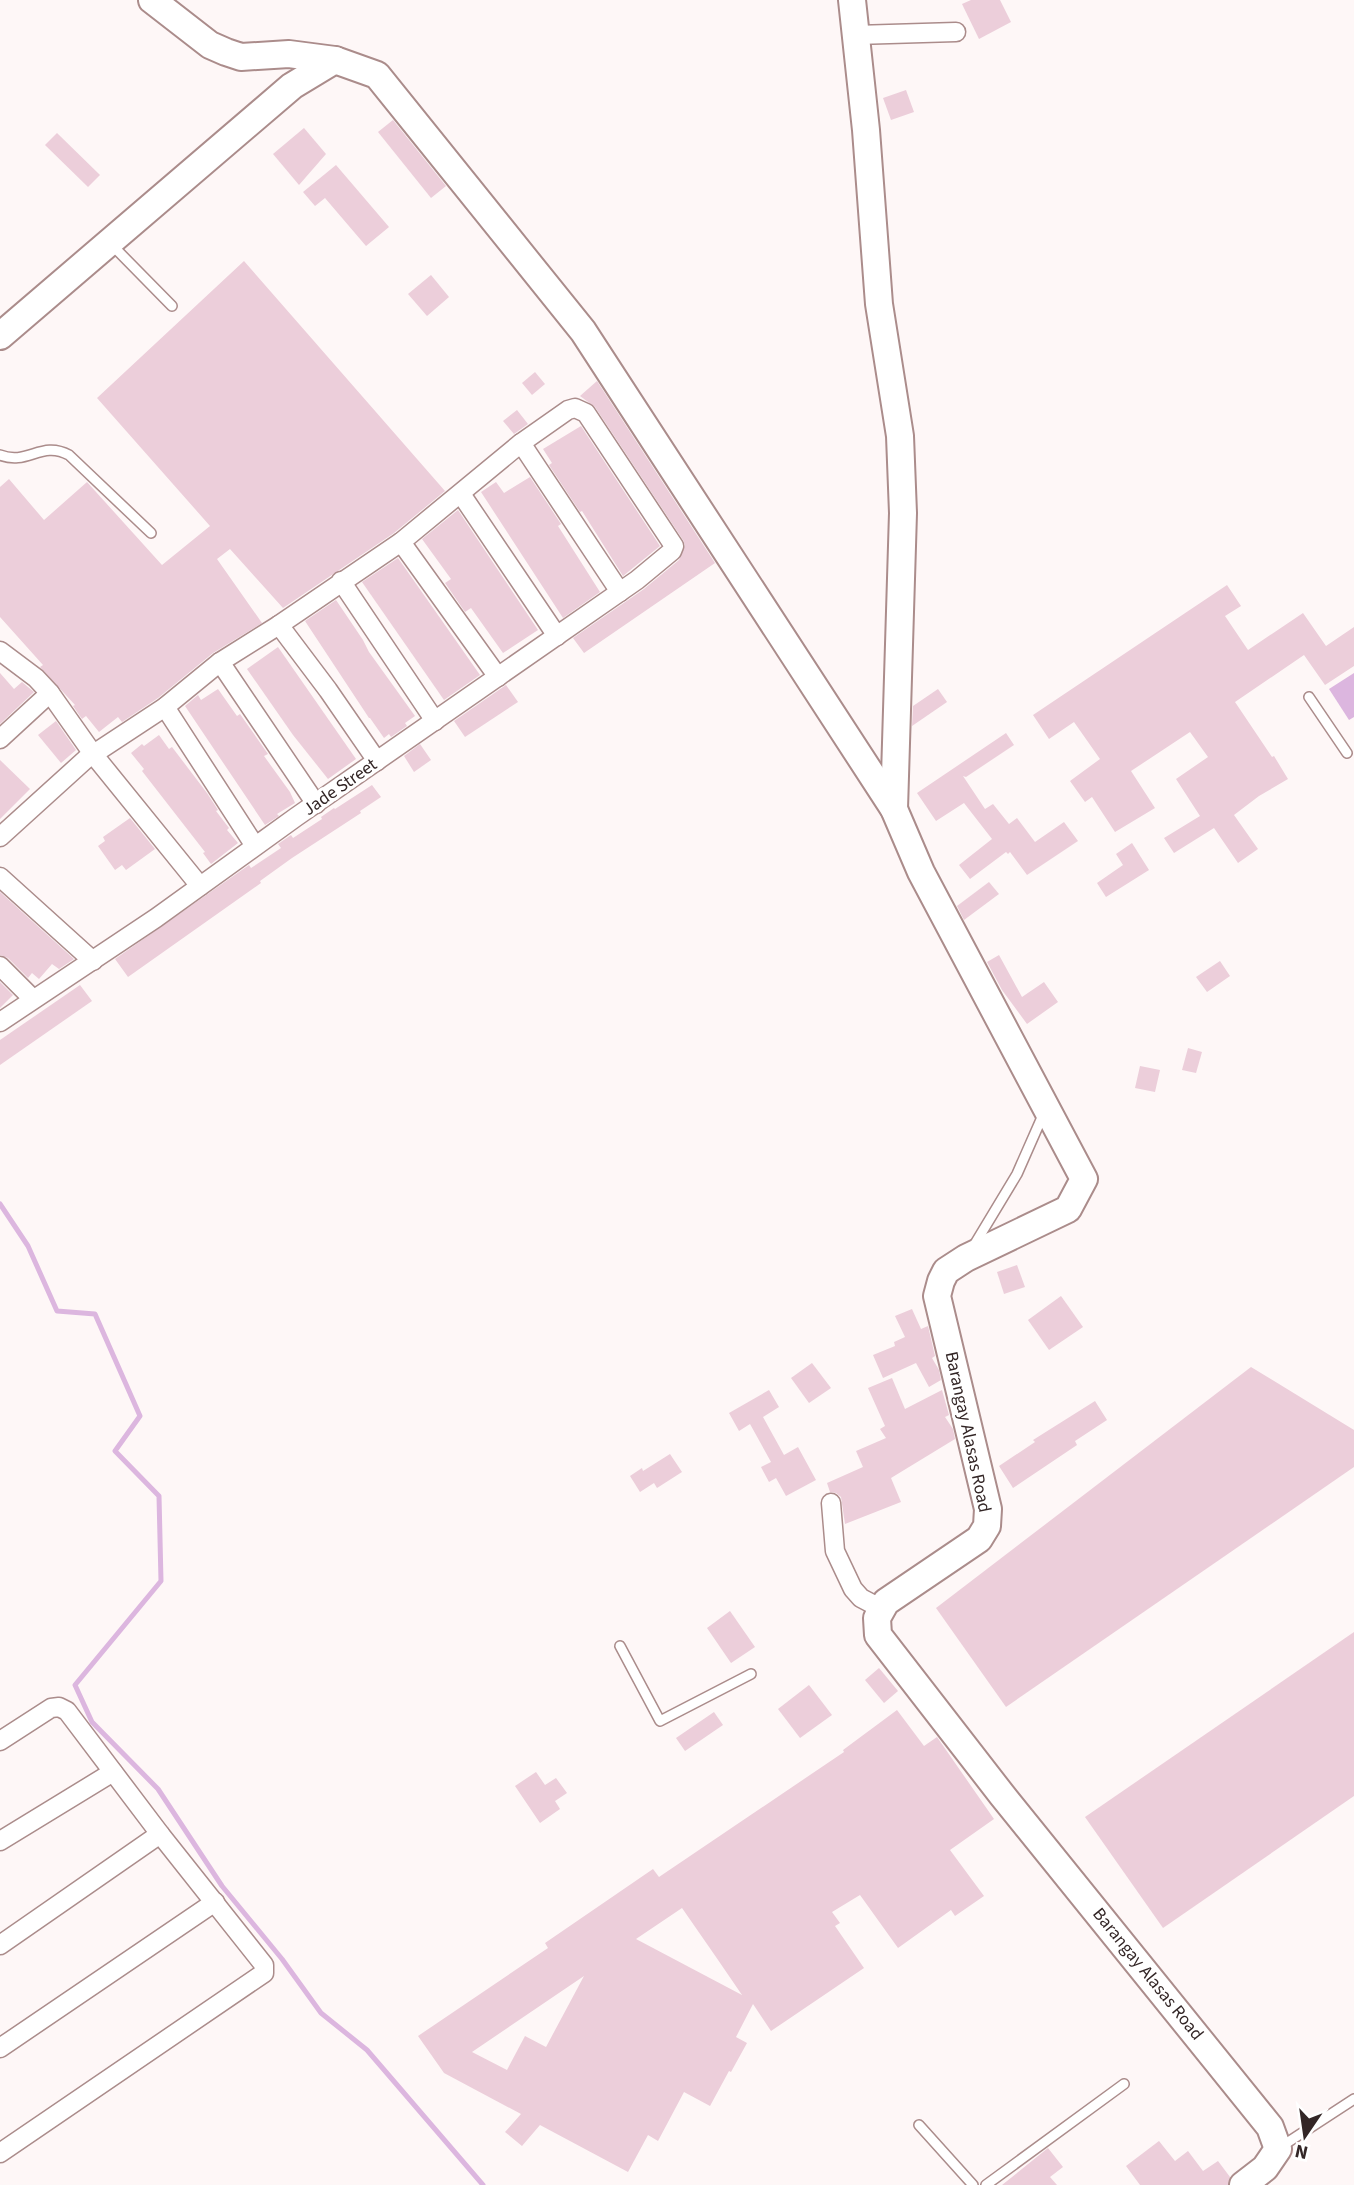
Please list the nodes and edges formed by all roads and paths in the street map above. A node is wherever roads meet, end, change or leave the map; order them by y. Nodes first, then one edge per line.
1 (152, 0) edge
2 (852, 0) edge
3 (956, 32) dead end
4 (856, 35) junction
5 (335, 60) junction
6 (110, 242) junction
7 (172, 306) dead end
8 (0, 336) edge
9 (521, 443) junction
10 (0, 455) edge
11 (461, 494) junction
12 (151, 533) dead end
13 (401, 542) junction
14 (341, 581) junction
15 (620, 592) junction
16 (279, 625) junction
17 (557, 636) junction
18 (0, 651) edge
19 (220, 662) junction
20 (498, 677) junction
21 (50, 693) junction
22 (1309, 698) dead end
23 (164, 707) junction
24 (435, 721) junction
25 (0, 739) edge
26 (1346, 752) dead end
27 (93, 754) junction
28 (377, 761) junction
29 (316, 804) junction
30 (894, 809) junction
31 (0, 837) edge
32 (255, 846) junction
33 (0, 877) edge
34 (200, 886) junction
35 (93, 961) junction
36 (0, 966) edge
37 (33, 999) junction
38 (0, 1022) edge
39 (1046, 1107) junction
40 (966, 1258) junction
41 (831, 1503) dead end
42 (882, 1609) junction
43 (620, 1646) dead end
44 (751, 1674) dead end
45 (0, 1741) edge
46 (113, 1772) junction
47 (160, 1834) junction
48 (0, 1841) edge
49 (215, 1902) junction
50 (0, 1945) edge
51 (0, 2048) edge
52 (1124, 2084) dead end
53 (1354, 2099) edge
54 (919, 2125) dead end
55 (1278, 2149) junction
56 (0, 2153) edge
57 (973, 2185) edge
58 (986, 2185) edge
59 (1243, 2185) edge

1 - 5 street, Barangay Alasas Road
2 - 4 street
3 - 4 street
4 - 30 street
5 - 6 street
5 - 30 street, Barangay Alasas Road
6 - 7 lane
6 - 8 street
9 - 11 street
9 - 15 street
9 - 15 street, Jade Street
10 - 12 lane
11 - 13 street
11 - 17 street
13 - 14 street
13 - 20 street
14 - 16 street
14 - 24 street
15 - 17 street, Jade Street
16 - 19 street
16 - 28 street
17 - 20 street, Jade Street
18 - 21 street
19 - 23 street
19 - 29 street
20 - 24 street, Jade Street
21 - 25 street
21 - 27 street
22 - 26 lane
23 - 27 street
23 - 32 street
24 - 28 street, Jade Street
27 - 31 street
27 - 34 street
28 - 29 street, Jade Street
29 - 32 street, Jade Street
30 - 39 street, Barangay Alasas Road
32 - 34 street, Jade Street
33 - 35 street
34 - 35 street, Jade Street
35 - 37 street, Jade Street
36 - 37 street
37 - 38 street, Jade Street
39 - 40 lane
39 - 40 street, Barangay Alasas Road
40 - 42 street, Barangay Alasas Road
41 - 42 street
42 - 55 street, Barangay Alasas Road
43 - 44 lane
45 - 46 street
46 - 47 street
46 - 48 street
47 - 49 street
47 - 50 street
49 - 51 street
49 - 56 street
52 - 58 lane
53 - 55 lane
54 - 57 lane
55 - 59 street

